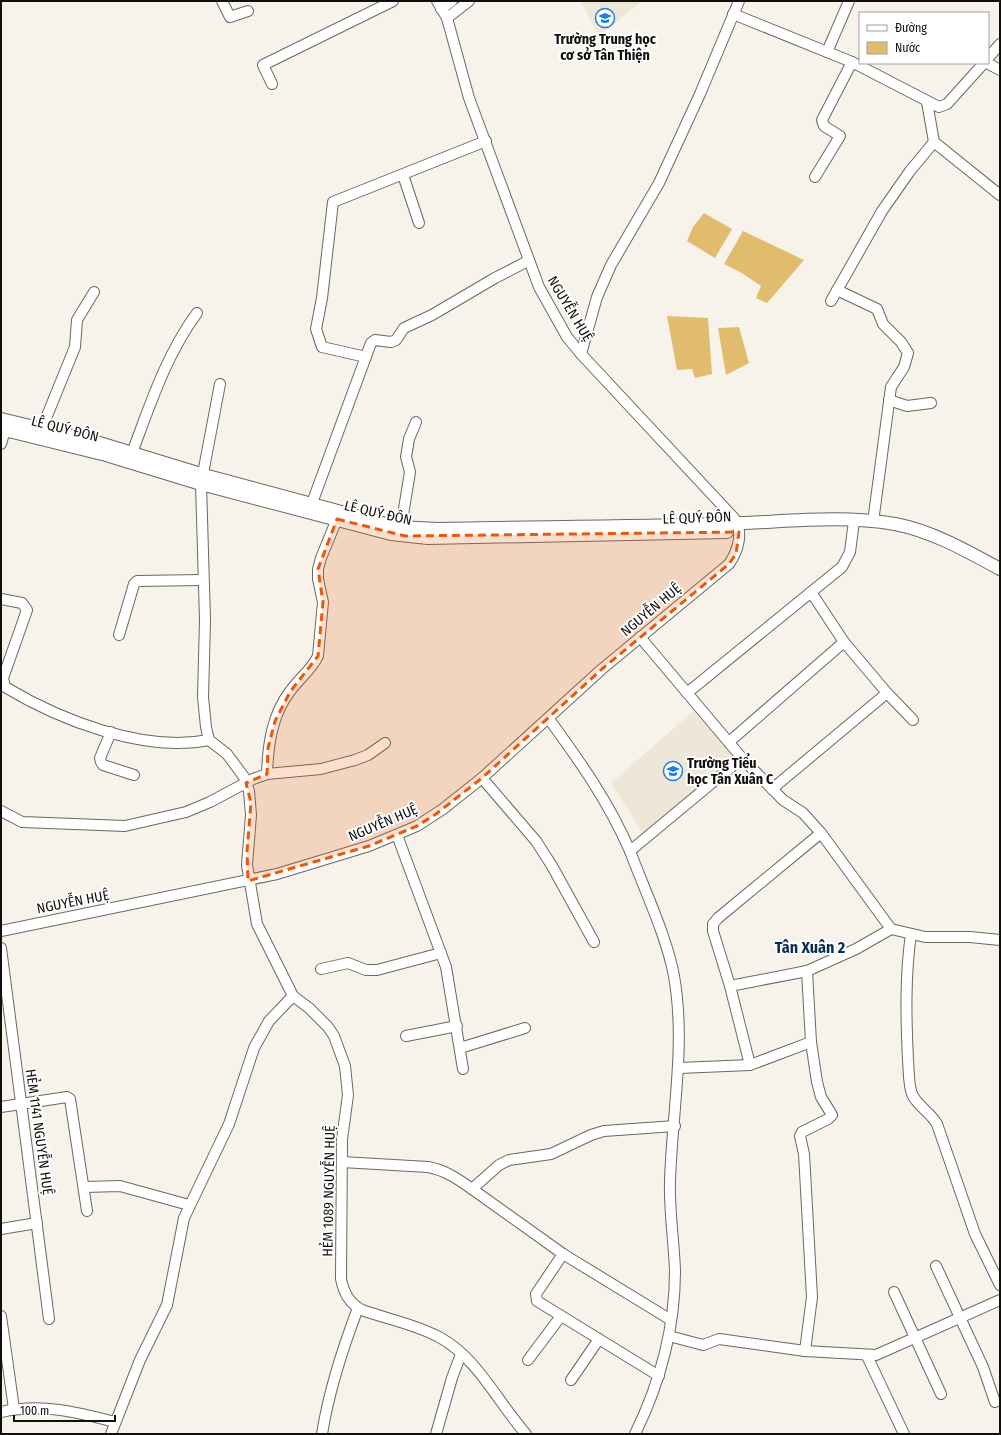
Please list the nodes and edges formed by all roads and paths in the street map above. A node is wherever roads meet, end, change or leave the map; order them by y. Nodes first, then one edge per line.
1 (222, 1) edge
2 (392, 1) edge
3 (452, 1) edge
4 (469, 1) edge
5 (739, 1) edge
6 (849, 1) edge
7 (439, 5) edge
8 (248, 11) dead end
9 (733, 14) junction
10 (447, 18) junction
11 (1000, 44) edge
12 (827, 52) junction
13 (989, 57) edge
14 (852, 62) junction
15 (983, 64) edge
16 (989, 64) edge
17 (1000, 70) edge
18 (272, 84) dead end
19 (927, 102) junction
20 (486, 141) junction
21 (934, 142) junction
22 (403, 175) junction
23 (815, 177) dead end
24 (1000, 195) edge
25 (419, 224) dead end
26 (528, 261) junction
27 (837, 290) junction
28 (94, 292) dead end
29 (831, 301) dead end
30 (197, 313) dead end
31 (580, 354) junction
32 (366, 357) junction
33 (220, 384) dead end
34 (889, 400) junction
35 (931, 403) dead end
36 (416, 422) dead end
37 (2, 426) edge
38 (42, 428) junction
39 (1, 444) edge
40 (132, 453) junction
41 (202, 480) junction
42 (312, 503) junction
43 (337, 519) junction
44 (854, 521) junction
45 (873, 522) junction
46 (401, 527) junction
47 (738, 528) junction
48 (512, 532) junction
49 (1000, 569) edge
50 (203, 580) junction
51 (811, 592) junction
52 (1, 599) edge
53 (119, 635) dead end
54 (640, 637) junction
55 (844, 642) junction
56 (886, 692) junction
57 (687, 693) junction
58 (549, 719) junction
59 (913, 720) dead end
60 (111, 732) junction
61 (209, 740) junction
62 (729, 742) junction
63 (385, 744) dead end
64 (742, 758) junction
65 (267, 774) junction
66 (134, 775) dead end
67 (482, 778) junction
68 (246, 783) junction
69 (772, 789) junction
70 (1, 811) edge
71 (821, 833) junction
72 (397, 835) junction
73 (630, 851) junction
74 (248, 881) junction
75 (891, 928) junction
76 (1, 931) edge
77 (911, 934) junction
78 (1000, 940) edge
79 (594, 942) dead end
80 (1, 948) edge
81 (441, 953) junction
82 (321, 969) dead end
83 (807, 971) junction
84 (730, 986) junction
85 (293, 996) junction
86 (457, 1026) junction
87 (525, 1028) dead end
88 (406, 1036) dead end
89 (811, 1042) junction
90 (460, 1048) junction
91 (750, 1065) junction
92 (679, 1068) junction
93 (463, 1069) dead end
94 (21, 1104) junction
95 (1, 1107) edge
96 (675, 1126) junction
97 (342, 1162) junction
98 (85, 1187) junction
99 (472, 1189) junction
100 (189, 1205) junction
101 (87, 1211) dead end
102 (37, 1223) junction
103 (1, 1229) edge
104 (563, 1254) junction
105 (936, 1266) dead end
106 (1000, 1285) edge
107 (894, 1292) dead end
108 (1000, 1300) edge
109 (358, 1308) junction
110 (1, 1316) edge
111 (560, 1316) junction
112 (961, 1318) junction
113 (49, 1319) dead end
114 (671, 1320) junction
115 (669, 1336) junction
116 (915, 1338) junction
117 (599, 1339) junction
118 (805, 1351) junction
119 (461, 1354) junction
120 (867, 1356) junction
121 (528, 1360) dead end
122 (659, 1376) junction
123 (571, 1380) dead end
124 (942, 1394) dead end
125 (995, 1402) dead end
126 (14, 1409) junction
127 (1, 1412) edge
128 (115, 1422) junction
129 (111, 1434) edge
130 (322, 1434) edge
131 (436, 1434) edge
132 (526, 1434) edge
133 (635, 1434) edge
134 (904, 1434) edge

1 - 8 street
2 - 18 street
3 - 7 street
4 - 10 street
5 - 9 street
6 - 12 street
7 - 10 street, NGUYỄN HUỆ
9 - 12 street
9 - 31 street
10 - 20 street, NGUYỄN HUỆ
11 - 13 street
12 - 14 street
14 - 19 street
14 - 23 street
15 - 19 street
16 - 17 street
19 - 21 street
20 - 22 street
20 - 26 street, NGUYỄN HUỆ
21 - 24 street
21 - 27 street
22 - 25 street
22 - 32 street
26 - 31 street, NGUYỄN HUỆ
26 - 32 street
27 - 29 street
27 - 34 street
28 - 38 street
30 - 40 street
31 - 47 street, NGUYỄN HUỆ
32 - 42 street
33 - 41 street
34 - 35 street
34 - 45 street
36 - 46 street
37 - 38 main road, LÊ QUÝ ĐÔN
37 - 39 street
37 - 41 main road, LÊ QUÝ ĐÔN
38 - 40 main road, LÊ QUÝ ĐÔN
40 - 41 main road, LÊ QUÝ ĐÔN
41 - 42 main road, LÊ QUÝ ĐÔN
41 - 43 main road, LÊ QUÝ ĐÔN
41 - 50 street
42 - 46 main road, LÊ QUÝ ĐÔN
43 - 48 main road, LÊ QUÝ ĐÔN
43 - 65 street
44 - 45 main road, LÊ QUÝ ĐÔN
44 - 47 main road, LÊ QUÝ ĐÔN
44 - 51 street
45 - 49 main road, LÊ QUÝ ĐÔN
46 - 48 main road, LÊ QUÝ ĐÔN
47 - 48 main road, LÊ QUÝ ĐÔN
47 - 54 street, NGUYỄN HUỆ
50 - 53 street
50 - 61 street
51 - 55 street
51 - 57 street
52 - 60 street
54 - 57 street
54 - 58 street, NGUYỄN HUỆ
55 - 56 street
55 - 62 street
56 - 59 street
56 - 69 street
57 - 62 street
58 - 67 street, NGUYỄN HUỆ
58 - 73 street
60 - 61 street
60 - 66 street
61 - 68 street, HẺM 1089 NGUYỄN HUỆ
62 - 64 street
63 - 65 street
64 - 69 street
64 - 73 street
65 - 68 street
67 - 72 street, NGUYỄN HUỆ
67 - 79 street
68 - 70 street
68 - 74 street, HẺM 1089 NGUYỄN HUỆ
69 - 71 street
71 - 75 street
71 - 84 street
72 - 74 street, NGUYỄN HUỆ
72 - 81 street
73 - 92 street
74 - 76 street, NGUYỄN HUỆ
74 - 85 street, HẺM 1089 NGUYỄN HUỆ
75 - 77 street
75 - 83 street
77 - 78 street
77 - 106 street
80 - 94 street, HẺM 1141 NGUYỄN HUỆ
81 - 82 street
81 - 86 street
83 - 84 street
83 - 89 street
84 - 91 street
85 - 97 street, HẺM 1089 NGUYỄN HUỆ
85 - 100 street
86 - 88 street
86 - 90 street
87 - 90 street
89 - 91 street
89 - 118 street
90 - 93 street
91 - 92 street
92 - 96 street
94 - 95 street
94 - 98 street
94 - 102 street, HẺM 1141 NGUYỄN HUỆ
96 - 99 street
96 - 114 street
97 - 99 street
97 - 109 street, HẺM 1089 NGUYỄN HUỆ
98 - 100 street
98 - 101 street
99 - 104 street
100 - 128 street
102 - 103 street
102 - 113 street, HẺM 1141 NGUYỄN HUỆ
104 - 111 street
104 - 114 street
105 - 112 street
107 - 116 street
108 - 112 street
109 - 119 street
109 - 130 street
110 - 126 street
111 - 117 street
111 - 121 street
112 - 116 street
112 - 125 street
114 - 115 street
115 - 118 street
115 - 122 street
116 - 120 street
116 - 124 street
117 - 122 street
117 - 123 street
118 - 120 street
119 - 131 street
119 - 132 street
120 - 134 street
122 - 133 street
126 - 127 street
126 - 128 street
128 - 129 street

